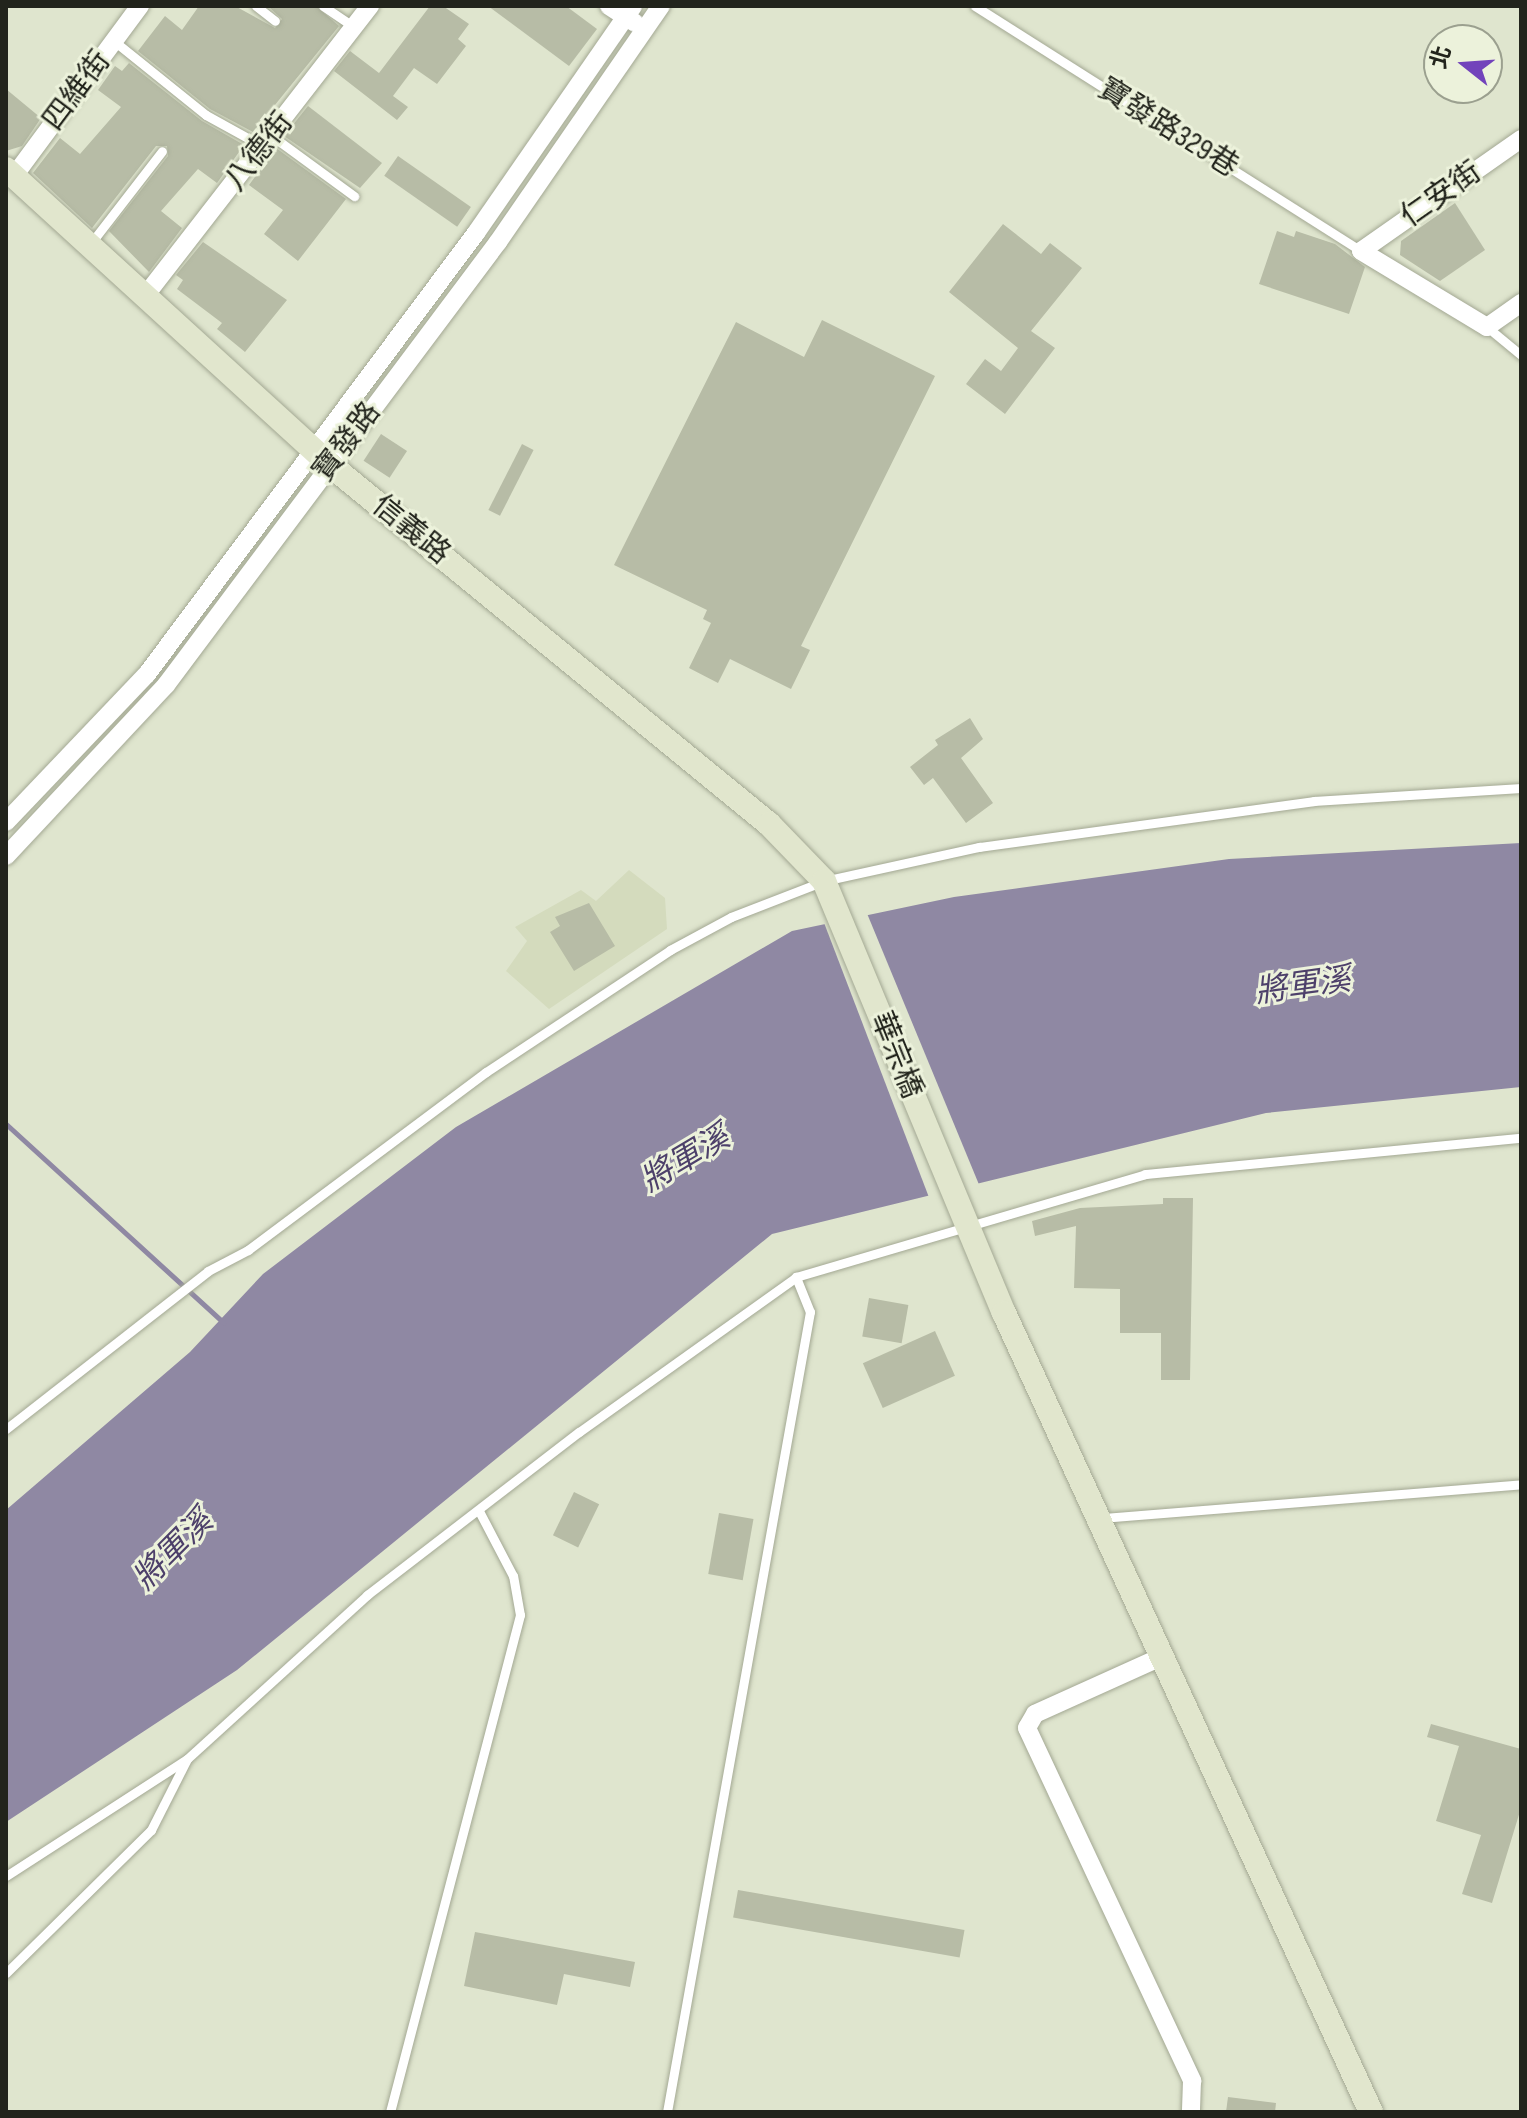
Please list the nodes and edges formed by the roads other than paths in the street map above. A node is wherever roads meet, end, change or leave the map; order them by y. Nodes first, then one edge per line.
1 (140, 6) edge
2 (256, 6) edge
3 (323, 6) edge
4 (370, 6) edge
5 (609, 6) edge
6 (661, 6) edge
7 (975, 6) edge
8 (629, 11) edge
9 (275, 21) dead end
10 (354, 27) junction
11 (644, 29) junction
12 (114, 41) junction
13 (1521, 139) edge
14 (268, 142) junction
15 (162, 151) dead end
16 (10, 172) edge
17 (354, 196) dead end
18 (89, 245) junction
19 (1361, 251) junction
20 (145, 296) junction
21 (1521, 303) edge
22 (1487, 327) junction
23 (1521, 355) edge
24 (320, 456) junction
25 (1521, 788) edge
26 (6, 822) edge
27 (6, 856) edge
28 (824, 881) junction
29 (1521, 1138) edge
30 (967, 1229) junction
31 (796, 1277) junction
32 (6, 1429) edge
33 (1521, 1484) edge
34 (479, 1511) junction
35 (1099, 1518) junction
36 (1161, 1657) junction
37 (187, 1759) junction
38 (6, 1876) edge
39 (6, 1973) edge
40 (390, 2112) edge
41 (667, 2112) edge
42 (1191, 2112) edge
43 (1371, 2112) edge

1 - 12 street, 四維街
2 - 9 lane
3 - 10 lane
4 - 10 street, 八德街
5 - 8 street
6 - 11 street, 寶發路
7 - 19 lane, 寶發路329巷
8 - 11 street
8 - 24 street, 寶發路
10 - 14 street, 八德街
11 - 24 street, 寶發路
12 - 14 lane
12 - 16 street, 四維街
13 - 19 street, 仁安街
14 - 17 lane
14 - 20 street, 八德街
15 - 18 lane
16 - 18 street, 信義路
18 - 20 street, 信義路
19 - 22 street
20 - 24 street, 信義路
21 - 22 street
22 - 23 lane
24 - 26 street, 寶發路
24 - 27 street, 寶發路
24 - 28 street, 信義路
25 - 28 lane
28 - 30 street, 華宗橋
28 - 32 lane
29 - 30 lane
30 - 31 lane
30 - 35 street, 華宗橋
31 - 34 lane
31 - 41 lane
33 - 35 lane
34 - 37 lane
34 - 40 lane
35 - 36 street, 華宗橋
36 - 42 street
36 - 43 street, 華宗橋
37 - 38 lane
37 - 39 lane

